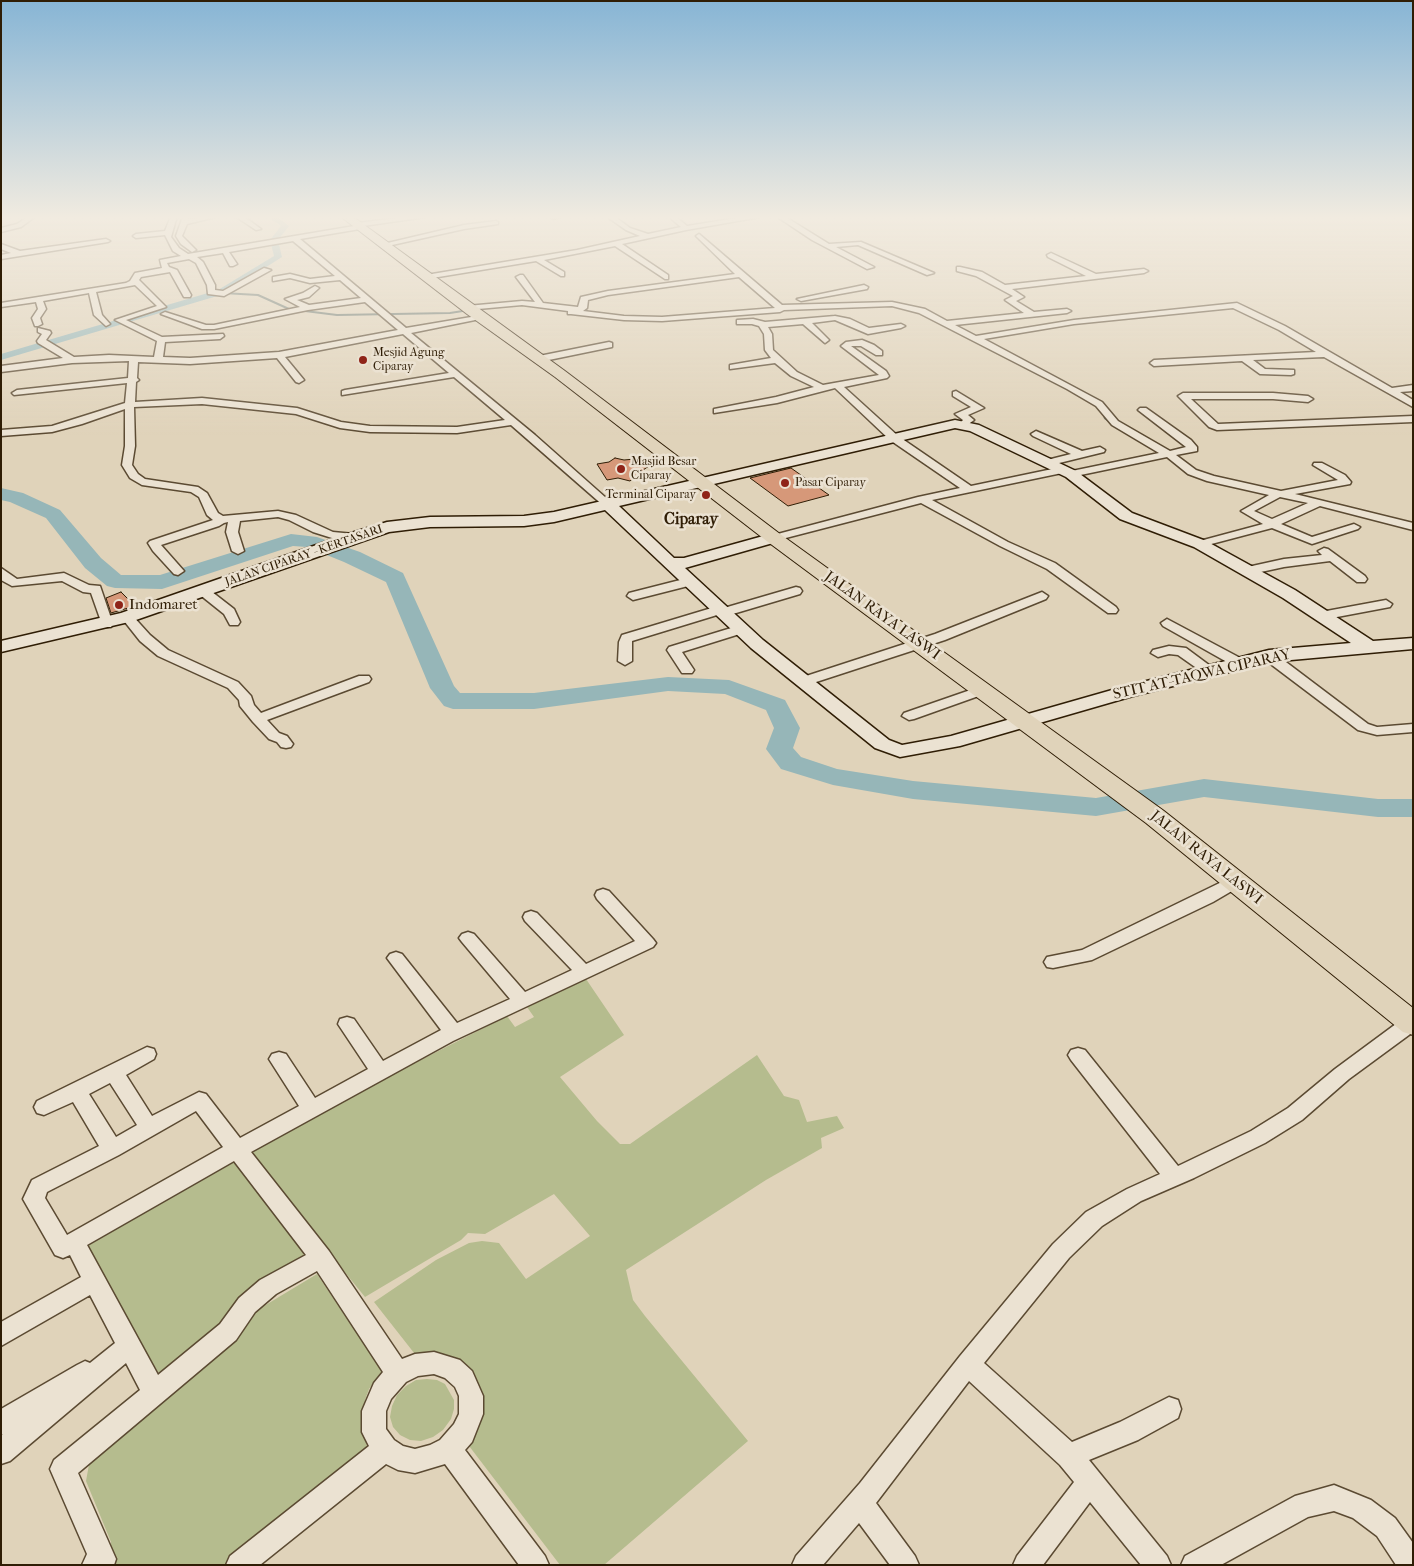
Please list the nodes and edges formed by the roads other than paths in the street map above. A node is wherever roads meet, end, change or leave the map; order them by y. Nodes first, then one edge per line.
1 (104, 289) edge
2 (143, 289) edge
3 (184, 289) edge
4 (211, 289) edge
5 (233, 289) edge
6 (314, 289) edge
7 (355, 289) edge
8 (442, 289) edge
9 (529, 289) edge
10 (637, 289) edge
11 (757, 289) edge
12 (854, 289) edge
13 (1004, 289) edge
14 (92, 291) junction
15 (187, 295) dead end
16 (367, 299) junction
17 (39, 300) junction
18 (527, 304) junction
19 (540, 304) junction
20 (1, 305) edge
21 (801, 307) junction
22 (308, 308) junction
23 (780, 309) junction
24 (472, 311) junction
25 (574, 311) junction
26 (1067, 311) dead end
27 (165, 314) dead end
28 (1032, 314) junction
29 (662, 319) junction
30 (805, 321) junction
31 (947, 322) junction
32 (106, 324) dead end
33 (763, 325) junction
34 (900, 326) dead end
35 (247, 329) dead end
36 (404, 331) junction
37 (977, 338) junction
38 (161, 340) junction
39 (824, 340) dead end
40 (609, 345) dead end
41 (878, 353) dead end
42 (1326, 354) junction
43 (279, 355) junction
44 (1244, 358) junction
45 (539, 359) junction
46 (72, 360) junction
47 (134, 360) junction
48 (777, 360) junction
49 (158, 361) junction
50 (1154, 363) dead end
51 (895, 366) dead end
52 (733, 367) dead end
53 (1, 368) edge
54 (880, 370) junction
55 (1291, 372) dead end
56 (457, 374) junction
57 (134, 380) junction
58 (299, 380) dead end
59 (837, 385) junction
60 (822, 388) junction
61 (1413, 388) edge
62 (1390, 391) junction
63 (17, 393) dead end
64 (345, 393) dead end
65 (956, 394) dead end
66 (1308, 399) dead end
67 (1413, 404) edge
68 (130, 405) junction
69 (1143, 410) dead end
70 (717, 411) dead end
71 (1413, 419) edge
72 (511, 422) junction
73 (963, 425) junction
74 (1, 433) edge
75 (1036, 434) dead end
76 (894, 438) junction
77 (1100, 450) dead end
78 (1079, 454) junction
79 (1170, 455) junction
80 (1047, 463) junction
81 (1318, 465) dead end
82 (1066, 472) junction
83 (700, 483) junction
84 (967, 488) junction
85 (1283, 493) junction
86 (922, 499) junction
87 (1319, 502) junction
88 (609, 505) junction
89 (234, 519) junction
90 (221, 520) junction
91 (1274, 524) junction
92 (1354, 527) dead end
93 (1413, 527) edge
94 (350, 538) junction
95 (774, 538) junction
96 (1312, 541) junction
97 (1200, 544) junction
98 (238, 551) dead end
99 (1332, 557) junction
100 (669, 563) junction
101 (178, 571) dead end
102 (1247, 571) junction
103 (1, 572) edge
104 (1361, 579) dead end
105 (688, 582) junction
106 (796, 590) dead end
107 (203, 591) junction
108 (633, 596) dead end
109 (1042, 596) dead end
110 (1386, 604) dead end
111 (1112, 610) dead end
112 (720, 611) junction
113 (1321, 616) junction
114 (127, 618) junction
115 (234, 622) dead end
116 (1167, 623) dead end
117 (107, 624) junction
118 (741, 629) junction
119 (919, 643) junction
120 (1413, 643) edge
121 (1, 646) edge
122 (1371, 648) junction
123 (1158, 653) dead end
124 (1269, 656) junction
125 (625, 661) dead end
126 (1239, 663) junction
127 (687, 670) dead end
128 (1210, 671) junction
129 (364, 679) dead end
130 (804, 680) junction
131 (982, 690) junction
132 (909, 716) dead end
133 (258, 718) junction
134 (1025, 722) junction
135 (1413, 728) edge
136 (286, 744) dead end
137 (1236, 881) junction
138 (604, 895) dead end
139 (531, 917) dead end
140 (468, 938) dead end
141 (396, 958) dead end
142 (1053, 962) dead end
143 (584, 972) junction
144 (522, 1001) junction
145 (1412, 1023) edge
146 (347, 1024) dead end
147 (453, 1032) junction
148 (147, 1054) dead end
149 (1078, 1055) dead end
150 (279, 1059) dead end
151 (114, 1072) junction
152 (380, 1072) junction
153 (77, 1091) junction
154 (44, 1107) dead end
155 (311, 1109) junction
156 (149, 1128) junction
157 (112, 1149) junction
158 (236, 1150) junction
159 (1174, 1177) junction
160 (74, 1242) junction
161 (321, 1258) junction
162 (94, 1281) junction
163 (1, 1335) edge
164 (129, 1346) junction
165 (968, 1364) junction
166 (398, 1374) junction
167 (154, 1392) junction
168 (1169, 1409) dead end
169 (1, 1423) edge
170 (385, 1449) junction
171 (448, 1449) junction
172 (1, 1452) edge
173 (1069, 1456) junction
174 (1090, 1481) junction
175 (860, 1502) junction
176 (95, 1565) edge
177 (239, 1565) edge
178 (536, 1565) edge
179 (805, 1565) edge
180 (906, 1565) edge
181 (1026, 1565) edge
182 (1158, 1565) edge
183 (1194, 1565) edge
184 (1412, 1565) edge

1 - 14 street
2 - 38 street
3 - 15 street
4 - 5 street
6 - 22 street
7 - 16 street
8 - 24 main road, JALAN RAYA LASWI
9 - 19 street
10 - 25 street
11 - 23 street
12 - 21 street
13 - 28 street
14 - 17 street
14 - 32 street
16 - 22 street
16 - 36 street
17 - 20 street
17 - 46 street
18 - 19 street
18 - 24 street
18 - 25 street
19 - 25 street
21 - 23 street
21 - 31 street
22 - 27 street
23 - 29 street
24 - 36 street
24 - 45 main road, JALAN RAYA LASWI
25 - 29 street
26 - 28 street
28 - 31 street
29 - 33 street
30 - 33 street
30 - 34 street
30 - 39 street
31 - 37 street
33 - 48 street
35 - 38 street
36 - 43 street
36 - 56 street
37 - 42 street
37 - 79 street
38 - 49 street
40 - 45 street
41 - 54 street
42 - 44 street
42 - 62 street
43 - 49 street
43 - 58 street
44 - 50 street
44 - 55 street
45 - 83 main road, JALAN RAYA LASWI
46 - 47 street
46 - 53 street
47 - 49 street
47 - 57 street
48 - 52 street
48 - 60 street
51 - 54 street
54 - 59 street
56 - 64 street
56 - 72 street
57 - 63 street
57 - 68 street
59 - 60 street
59 - 76 street
60 - 70 street
61 - 62 street
62 - 67 street
65 - 73 street
66 - 71 street
68 - 72 street
68 - 74 street
68 - 90 street
69 - 79 street
72 - 88 street
73 - 76 street, JALAN CIPARAY - KERTASARI
73 - 80 street
75 - 78 street
76 - 83 street, JALAN CIPARAY - KERTASARI
76 - 84 street
77 - 78 street
78 - 80 street
79 - 82 street
79 - 85 street
80 - 82 street
81 - 85 street
82 - 84 street
82 - 97 street
83 - 88 street, JALAN CIPARAY - KERTASARI
83 - 95 main road, JALAN RAYA LASWI
84 - 86 street
85 - 87 street
85 - 91 street
86 - 95 street
86 - 111 street
87 - 91 street
87 - 93 street
88 - 94 street, JALAN CIPARAY - KERTASARI
88 - 100 street, STIT AT-TAQWA CIPARAY
89 - 90 street
89 - 94 street
89 - 98 street
90 - 101 street
91 - 96 street
91 - 97 street
92 - 96 street
94 - 107 street, JALAN CIPARAY - KERTASARI
95 - 100 street
95 - 119 main road, JALAN RAYA LASWI
96 - 99 street
97 - 102 street
99 - 102 street
99 - 104 street
100 - 105 street, STIT AT-TAQWA CIPARAY
102 - 113 street
103 - 117 street
105 - 108 street
105 - 112 street, STIT AT-TAQWA CIPARAY
106 - 112 street
107 - 114 street, JALAN CIPARAY - KERTASARI
107 - 115 street
109 - 119 street
110 - 113 street
112 - 118 street, STIT AT-TAQWA CIPARAY
112 - 125 street
113 - 122 street
114 - 117 street, JALAN CIPARAY - KERTASARI
114 - 133 street
116 - 126 street
117 - 121 street, JALAN CIPARAY - KERTASARI
118 - 127 street
118 - 130 street, STIT AT-TAQWA CIPARAY
119 - 130 street
119 - 131 main road, JALAN RAYA LASWI
120 - 122 street, STIT AT-TAQWA CIPARAY
122 - 124 street, STIT AT-TAQWA CIPARAY
123 - 128 street
124 - 126 street, STIT AT-TAQWA CIPARAY
124 - 135 street
126 - 128 street, STIT AT-TAQWA CIPARAY
128 - 134 street, STIT AT-TAQWA CIPARAY
129 - 133 street
130 - 134 street, STIT AT-TAQWA CIPARAY
131 - 132 street
131 - 134 main road, JALAN RAYA LASWI
133 - 136 street
134 - 137 main road, JALAN RAYA LASWI
137 - 142 street
137 - 145 main road, JALAN RAYA LASWI
138 - 143 street
139 - 143 street
140 - 144 street
141 - 147 street
143 - 144 street
144 - 147 street
145 - 159 street
146 - 152 street
147 - 152 street
148 - 151 street
149 - 159 street
150 - 155 street
151 - 153 street
151 - 156 street
152 - 155 street
153 - 154 street
153 - 157 street
155 - 158 street
156 - 157 street
156 - 158 street
157 - 160 street
158 - 160 street
158 - 161 street
159 - 165 street
160 - 162 street
161 - 166 street
161 - 167 street
162 - 163 street
162 - 164 street
164 - 167 street
164 - 169 street
164 - 172 street
165 - 173 street
165 - 175 street
166 - 170 street
166 - 171 street
167 - 176 street
168 - 173 street
170 - 171 street
170 - 177 street
171 - 178 street
173 - 174 street
174 - 181 street
174 - 182 street
175 - 179 street
175 - 180 street
183 - 184 street

